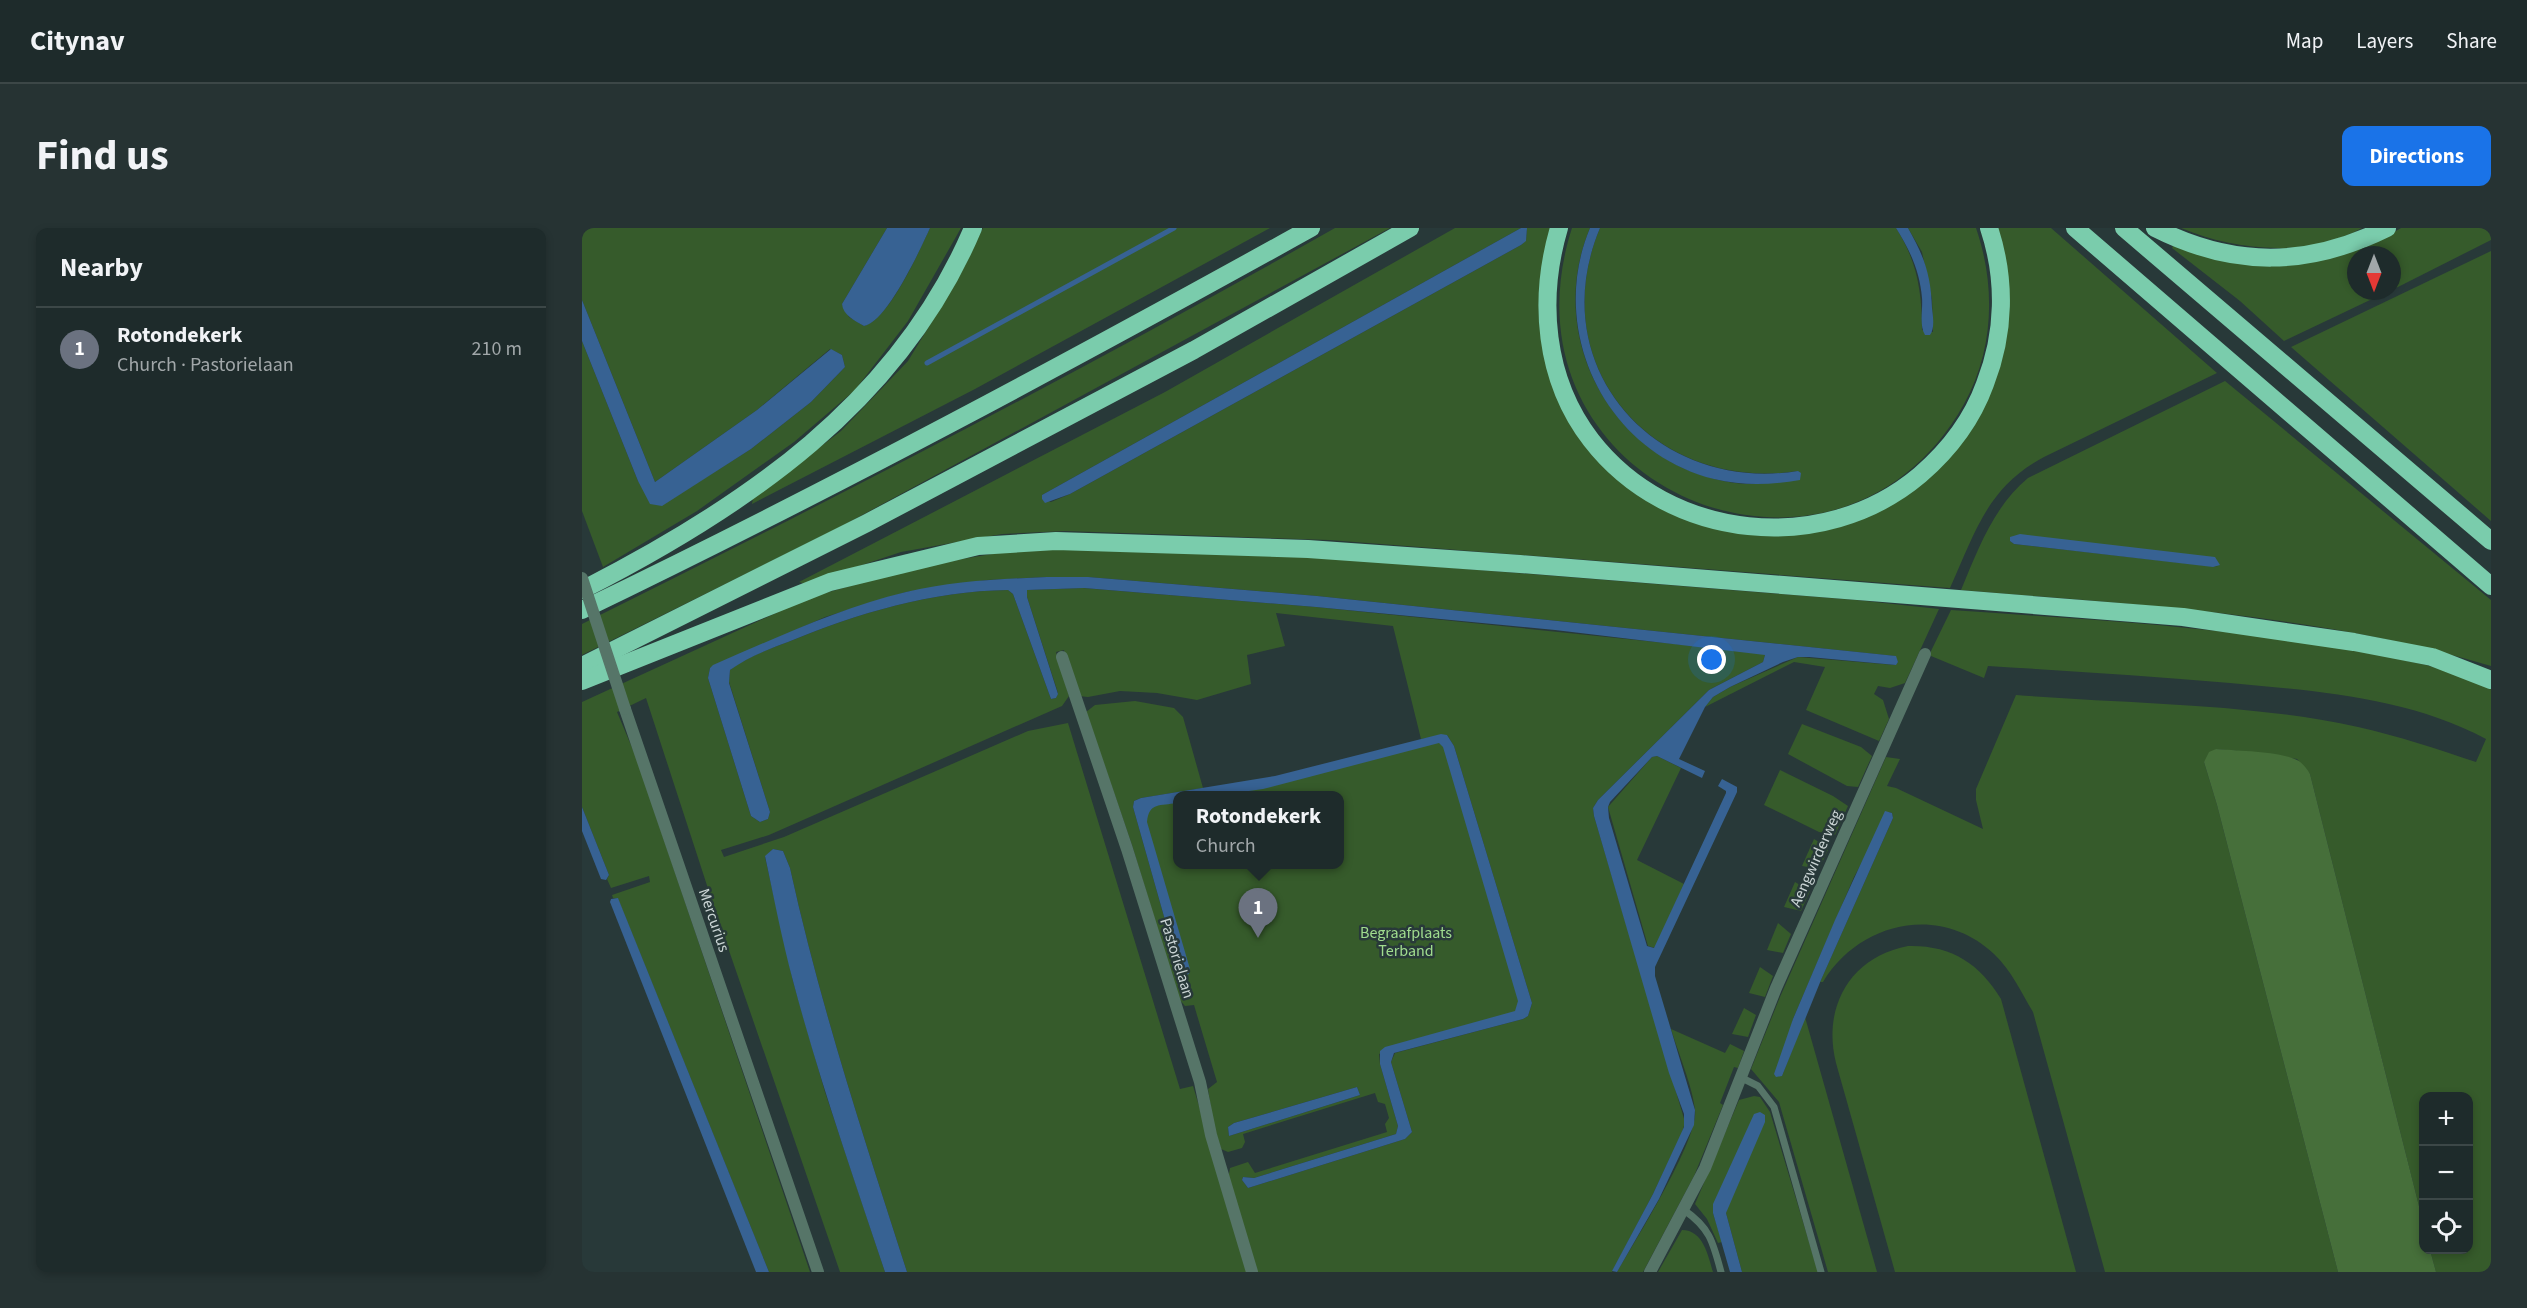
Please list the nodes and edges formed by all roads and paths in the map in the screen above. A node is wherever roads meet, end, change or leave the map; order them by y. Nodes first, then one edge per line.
1 (973, 228) edge
2 (1311, 228) edge
3 (1410, 228) edge
4 (1559, 228) edge
5 (1989, 228) edge
6 (2075, 228) edge
7 (2124, 228) edge
8 (2154, 228) edge
9 (2387, 228) edge
10 (2491, 541) edge
11 (582, 578) edge
12 (2491, 586) edge
13 (582, 591) edge
14 (582, 610) edge
15 (1925, 654) dead end
16 (1062, 657) dead end
17 (582, 666) edge
18 (2491, 680) edge
19 (582, 681) edge
20 (1740, 1077) junction
21 (1684, 1210) junction
22 (818, 1272) edge
23 (1252, 1272) edge
24 (1650, 1272) edge
25 (1721, 1272) edge
26 (1821, 1272) edge

1 - 13 highway
2 - 14 highway
3 - 17 highway
4 - 5 highway
6 - 12 highway
7 - 10 highway
8 - 9 highway
11 - 22 street, Mercurius, bridge
15 - 20 street, Aengwirderweg
16 - 23 street, Pastorielaan
18 - 19 highway
20 - 21 street, Aengwirderweg
20 - 26 lane
21 - 24 street, Aengwirderweg
21 - 25 lane

